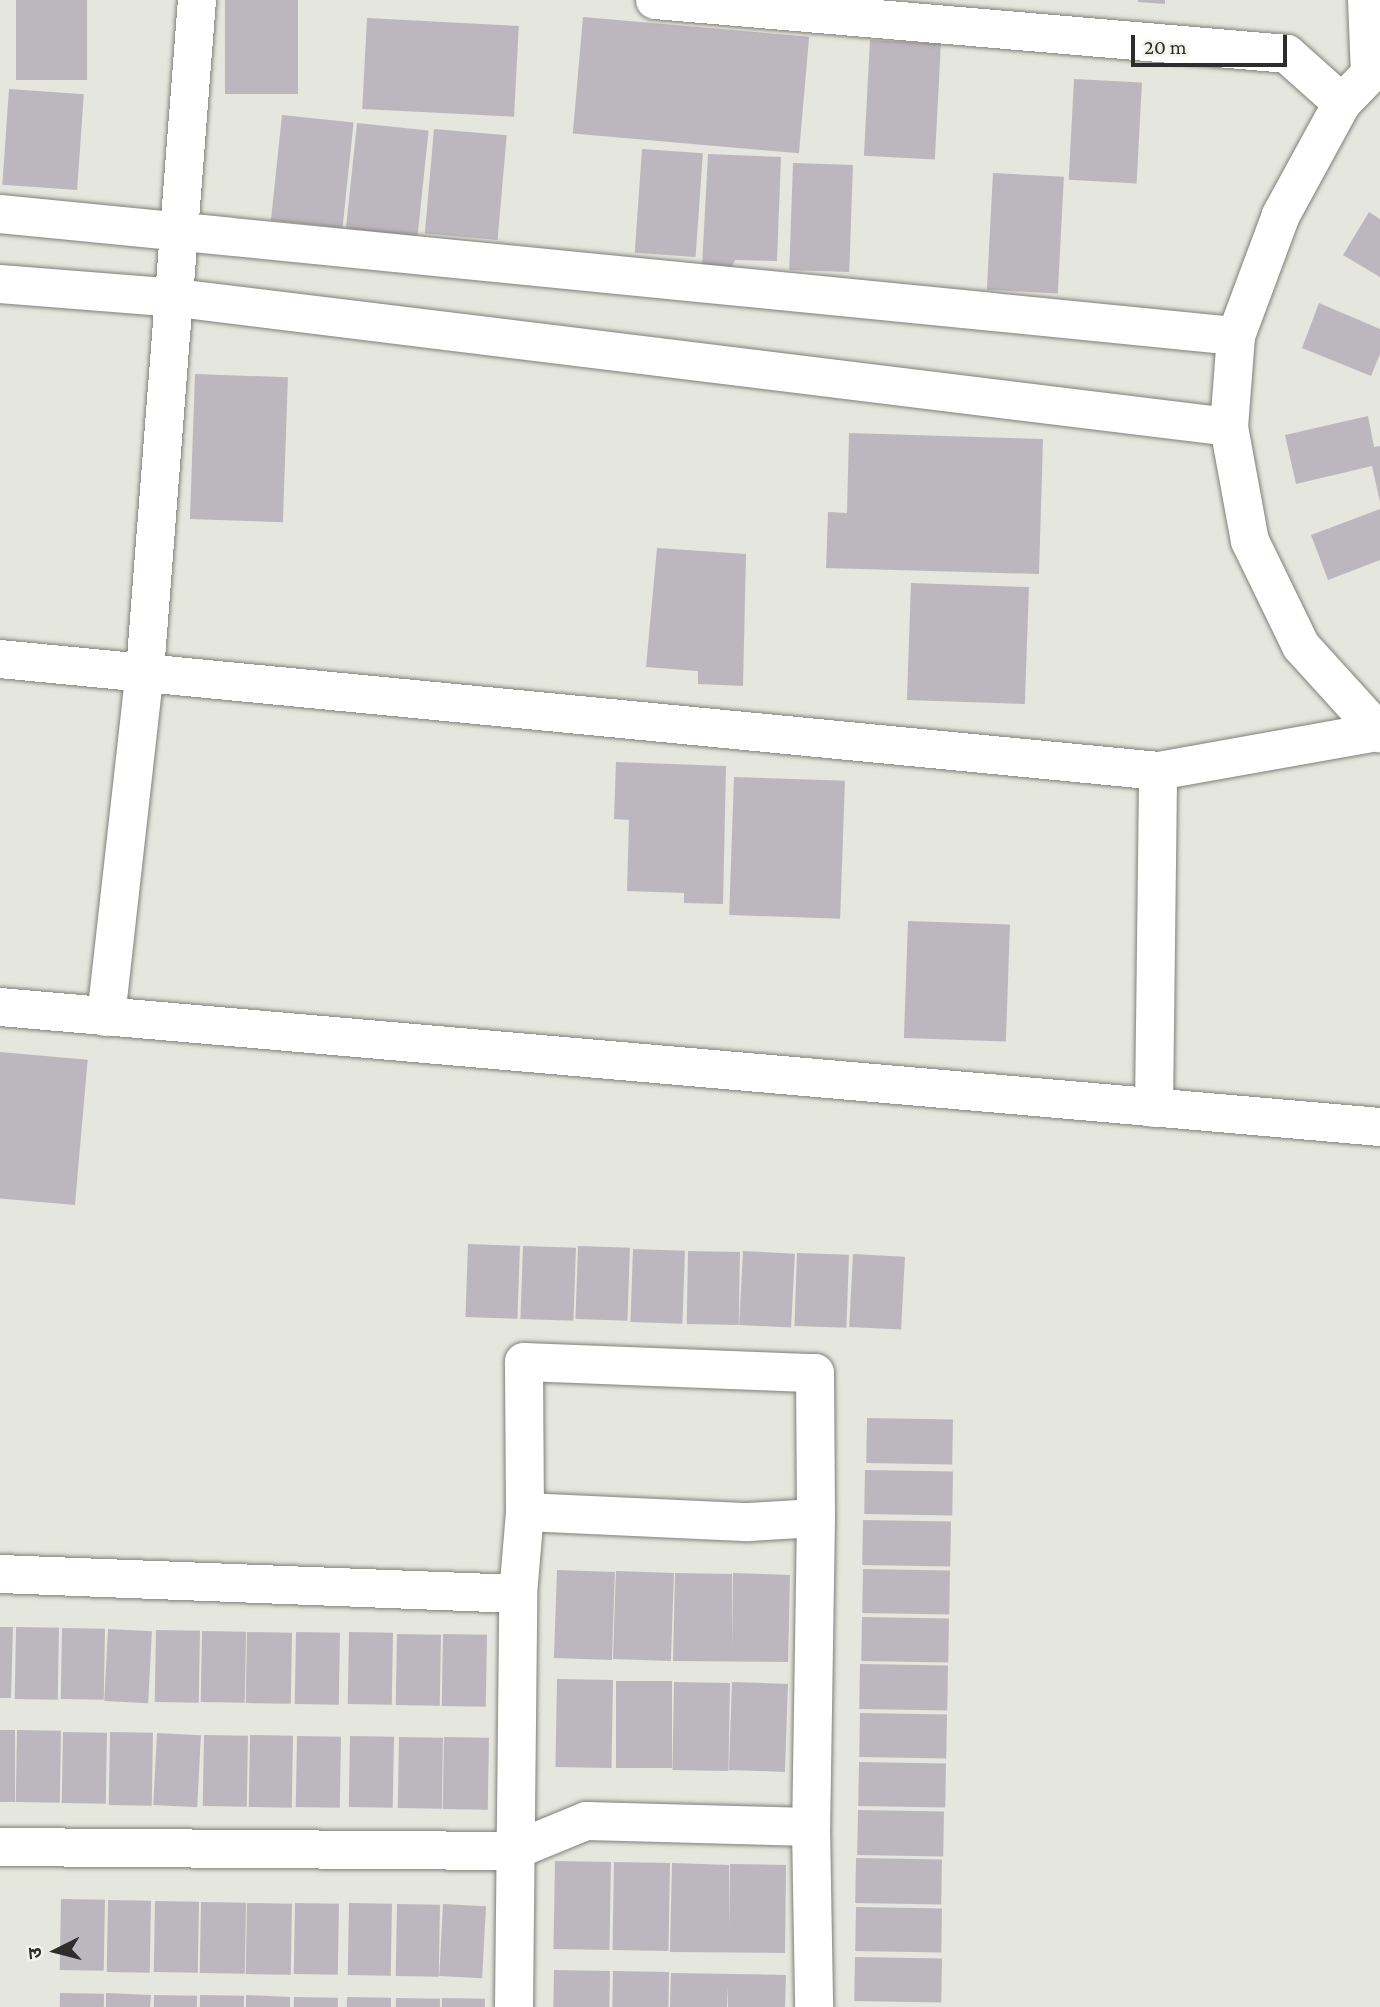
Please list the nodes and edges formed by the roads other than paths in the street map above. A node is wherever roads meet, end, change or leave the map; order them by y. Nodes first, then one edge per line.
1 (197, 0) edge
2 (655, 0) edge
3 (1367, 0) edge
4 (1375, 73) edge
5 (1342, 103) junction
6 (0, 214) edge
7 (182, 230) junction
8 (0, 284) edge
9 (177, 298) junction
10 (1236, 336) junction
11 (1229, 427) junction
12 (0, 659) edge
13 (145, 671) junction
14 (1379, 732) edge
15 (1158, 771) junction
16 (0, 1007) edge
17 (106, 1017) junction
18 (1154, 1108) junction
19 (1380, 1126) edge
20 (525, 1512) junction
21 (816, 1518) junction
22 (0, 1574) edge
23 (518, 1594) junction
24 (811, 1826) junction
25 (0, 1847) edge
26 (513, 1851) junction
27 (514, 2007) edge
28 (814, 2007) edge

1 - 7 street
2 - 5 street
3 - 4 street
4 - 5 street
5 - 10 street
6 - 7 street
7 - 9 street
7 - 10 street
8 - 9 street
9 - 11 street
9 - 13 street
10 - 11 street
11 - 14 street
12 - 13 street
13 - 15 street
13 - 17 street
14 - 15 street
15 - 18 street
16 - 17 street
17 - 18 street
18 - 19 street
20 - 21 street
20 - 21 street
20 - 23 street
21 - 24 street
22 - 23 street
23 - 26 street
24 - 26 street
24 - 28 street
25 - 26 street
26 - 27 street

